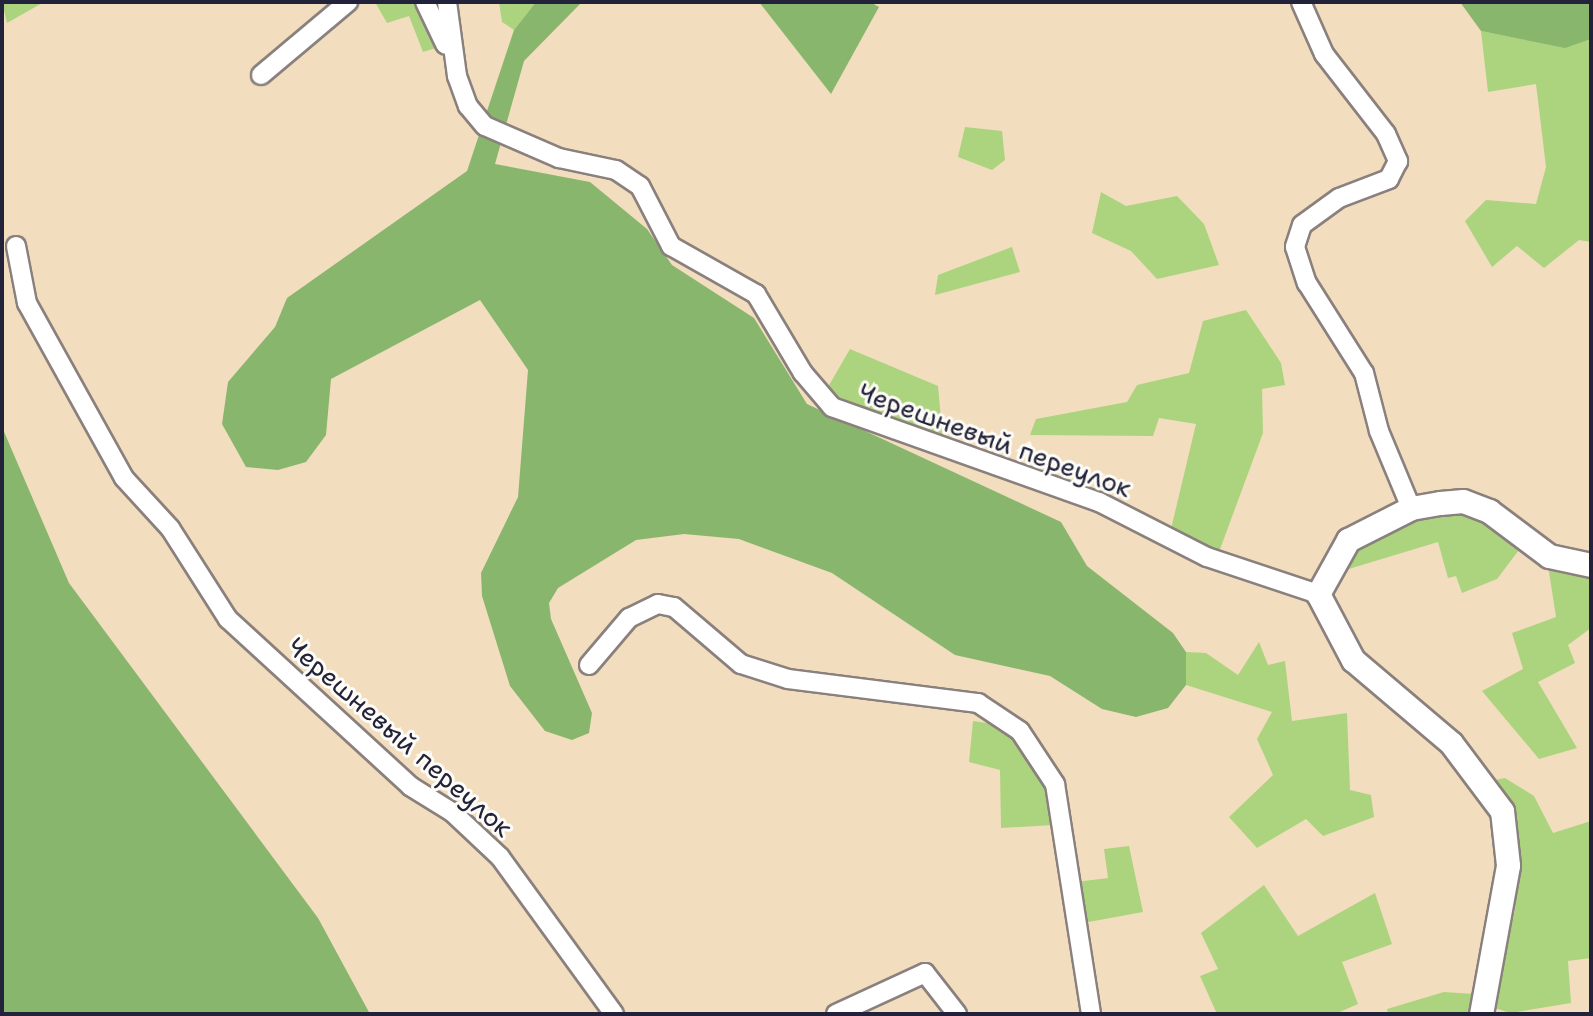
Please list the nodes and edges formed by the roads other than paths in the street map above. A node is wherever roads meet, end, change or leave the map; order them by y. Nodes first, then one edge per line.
1 (348, 2) edge
2 (425, 2) edge
3 (447, 2) edge
4 (1301, 2) edge
5 (261, 75) dead end
6 (457, 76) junction
7 (16, 246) dead end
8 (1411, 508) junction
9 (1591, 565) edge
10 (1318, 594) junction
11 (589, 665) dead end
12 (614, 1014) edge
13 (836, 1014) edge
14 (957, 1014) edge
15 (1091, 1014) edge
16 (1481, 1014) edge

1 - 5 street
2 - 6 street, Черешневый переулок
3 - 6 street, Черешневый переулок
4 - 8 street
6 - 10 street, Черешневый переулок
7 - 12 street, Черешневый переулок
8 - 9 street
8 - 10 street
10 - 16 street
11 - 15 street
13 - 14 street

